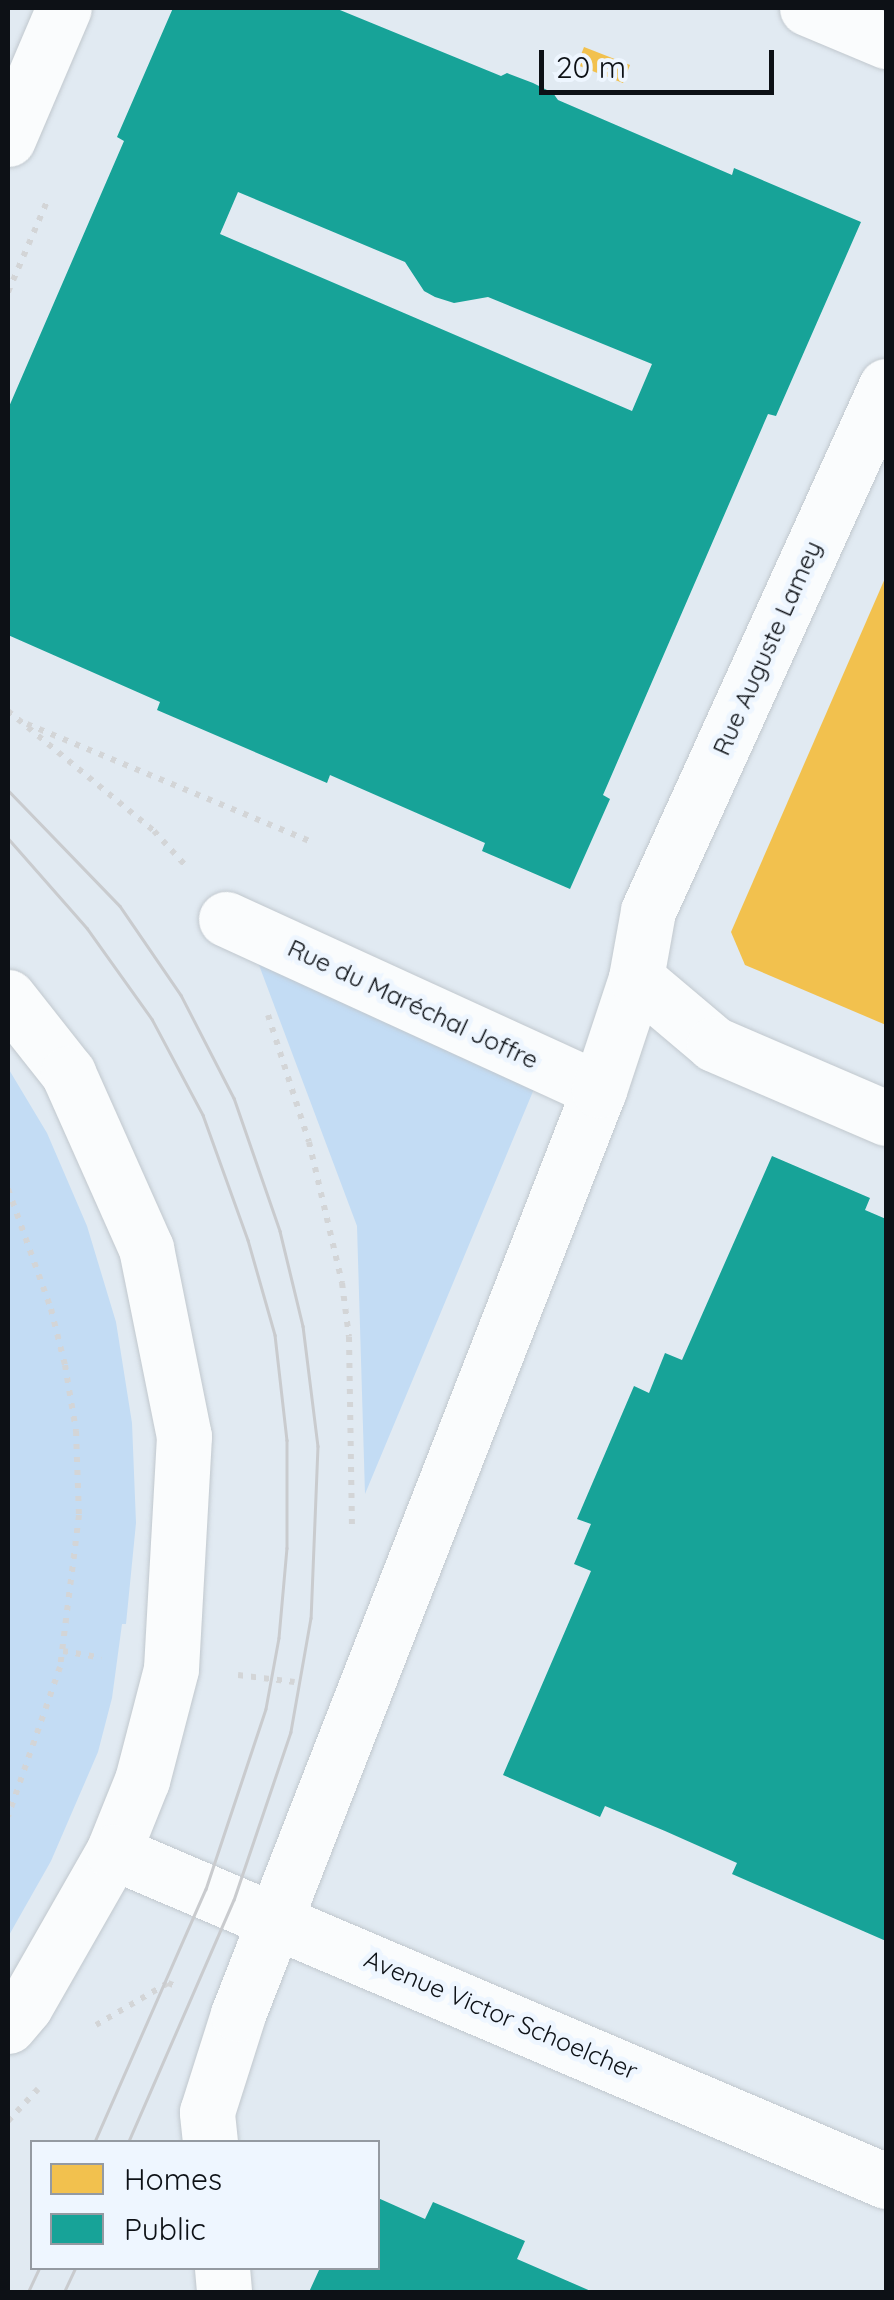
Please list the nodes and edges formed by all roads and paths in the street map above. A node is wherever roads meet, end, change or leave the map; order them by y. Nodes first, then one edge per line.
1 (64, 8) edge
2 (807, 8) edge
3 (886, 41) edge
4 (8, 139) edge
5 (886, 386) edge
6 (8, 711) edge
7 (19, 720) junction
8 (312, 842) dead end
9 (226, 919) junction
10 (636, 978) junction
11 (8, 996) edge
12 (599, 1090) junction
13 (886, 1118) edge
14 (8, 1189) edge
15 (352, 1532) dead end
16 (172, 1670) junction
17 (372, 1676) junction
18 (11, 1801) edge
19 (8, 1816) edge
20 (114, 1852) junction
21 (277, 1919) junction
22 (238, 2014) junction
23 (8, 2026) edge
24 (86, 2032) dead end
25 (42, 2084) dead end
26 (8, 2120) edge
27 (210, 2140) edge
28 (886, 2181) edge

1 - 4 street
2 - 3 street
5 - 10 street, Rue Auguste Lamey
6 - 7 path
7 - 8 path
7 - 9 path
9 - 12 street, Rue du Maréchal Joffre
9 - 15 path
10 - 12 street
10 - 13 street
11 - 16 street
12 - 17 street
14 - 18 path
16 - 17 path
16 - 20 street
17 - 21 street
18 - 19 path
20 - 21 street, Avenue Victor Schoelcher
20 - 23 street
21 - 22 street
21 - 28 street, Avenue Victor Schoelcher
22 - 24 path
22 - 27 street
25 - 26 path

